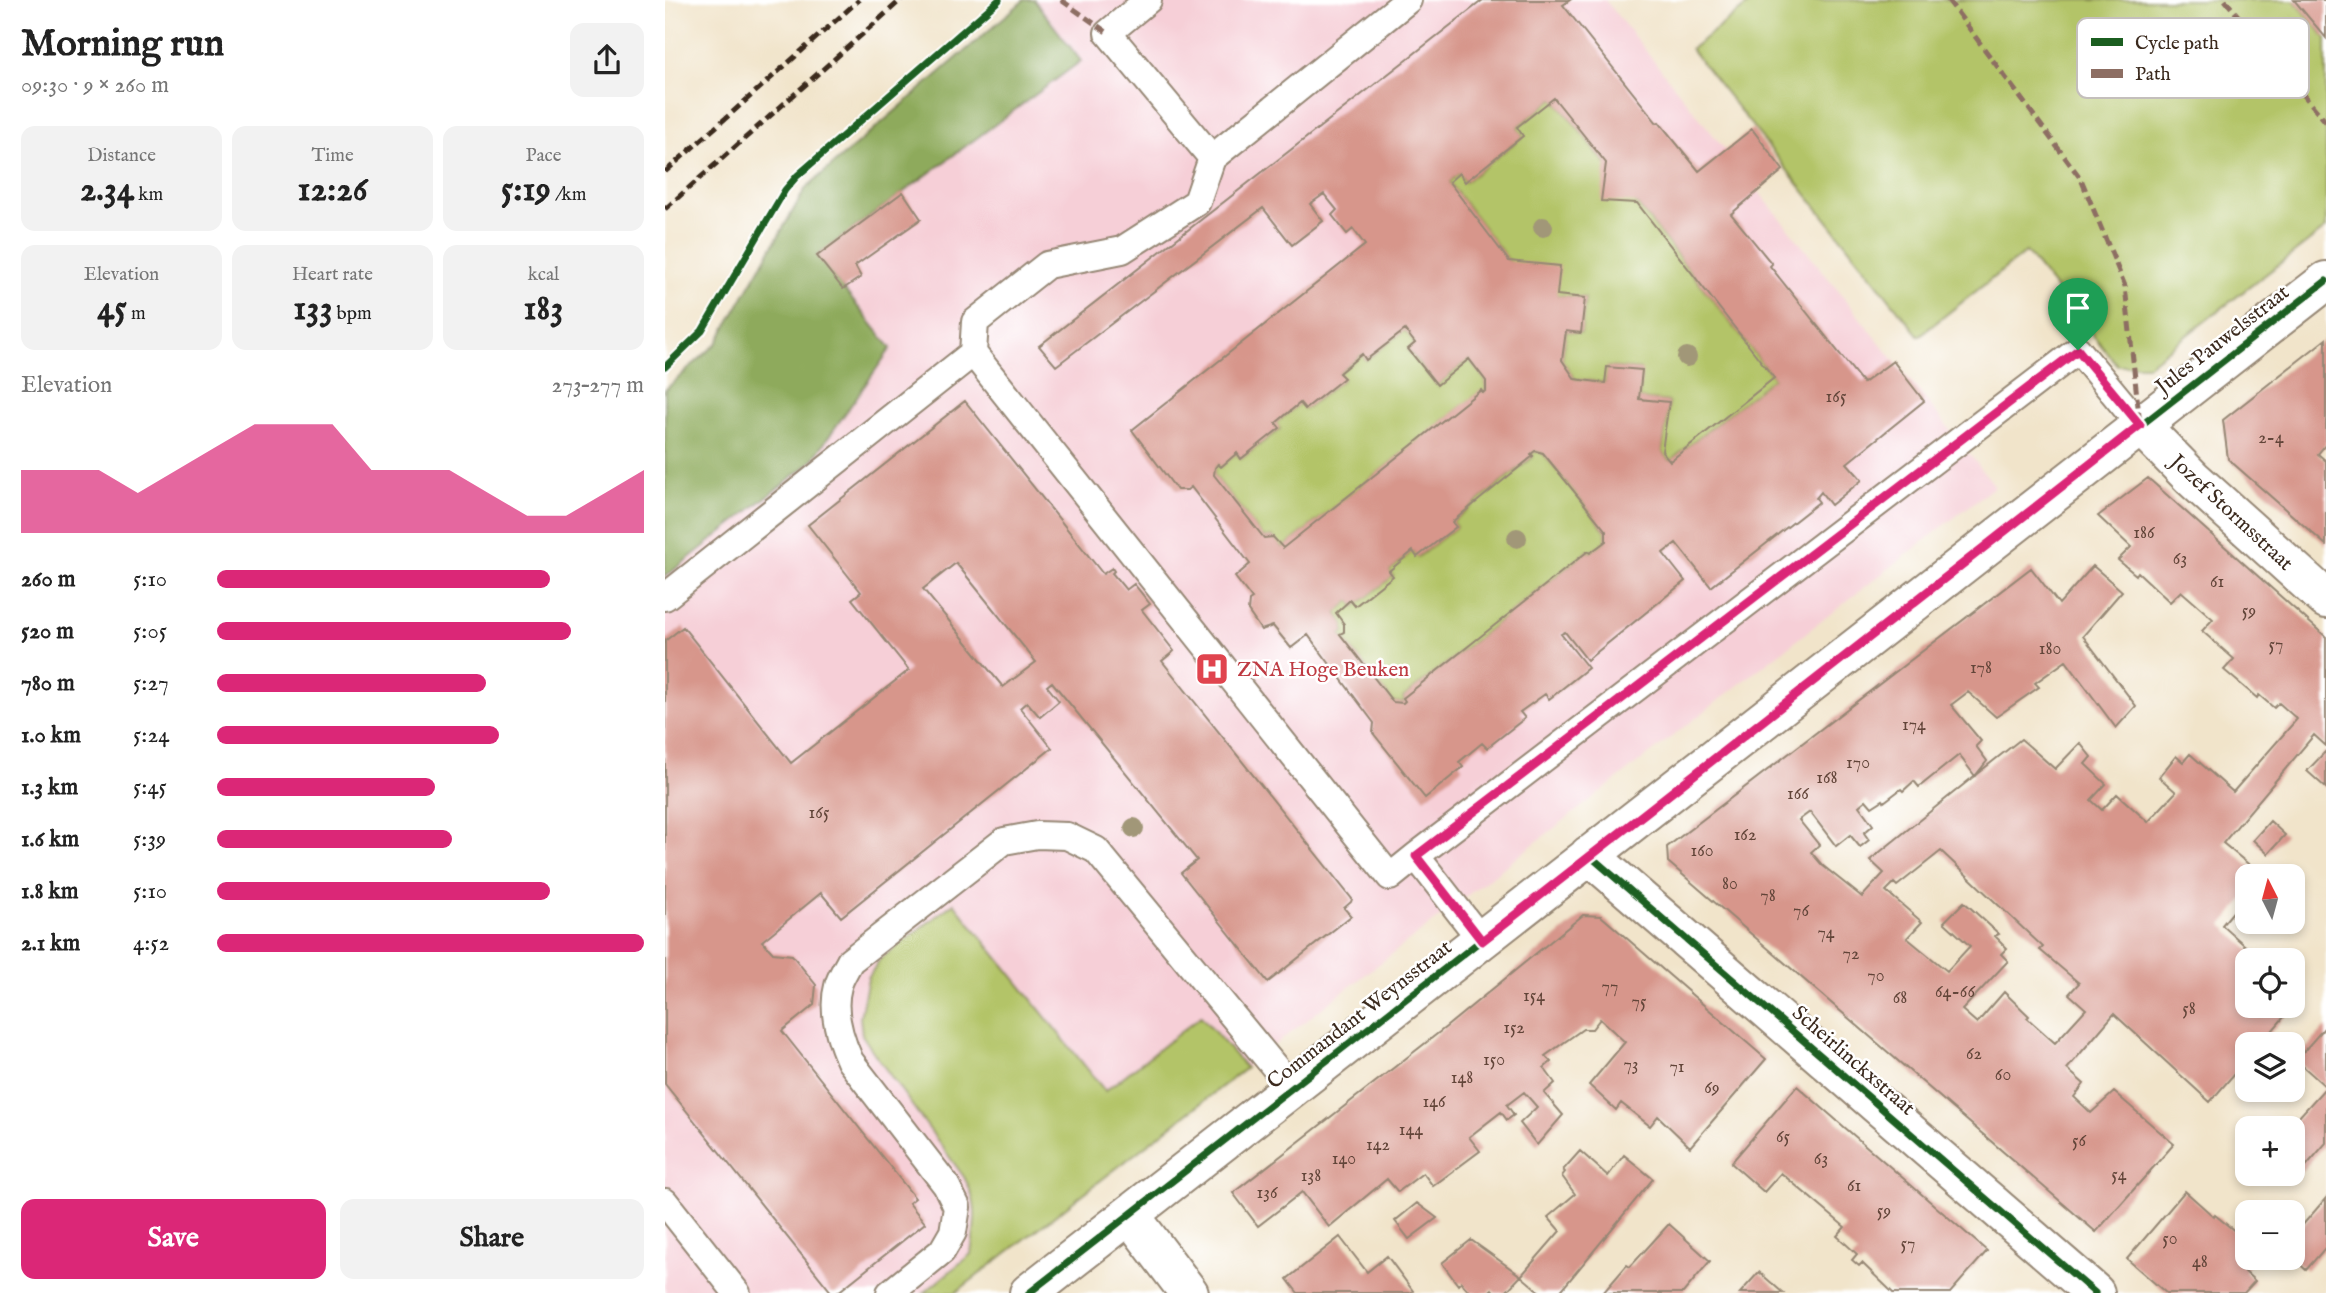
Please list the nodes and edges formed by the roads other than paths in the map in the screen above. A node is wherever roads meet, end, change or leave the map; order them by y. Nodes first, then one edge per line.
1 (1148, 0) edge
2 (1408, 0) edge
3 (1212, 158) junction
4 (2326, 281) edge
5 (973, 352) junction
6 (2140, 425) junction
7 (665, 597) edge
8 (2326, 599) edge
9 (1589, 855) junction
10 (1416, 856) junction
11 (1482, 941) junction
12 (1292, 1088) junction
13 (665, 1202) edge
14 (1130, 1215) junction
15 (737, 1293) edge
16 (890, 1293) edge
17 (1029, 1293) edge
18 (1189, 1293) edge
19 (2095, 1293) edge

1 - 3 lane
2 - 3 lane
3 - 5 lane
4 - 6 street, Jules Pauwelsstraat
5 - 7 lane
5 - 10 lane
6 - 8 street, Jozef Stormsstraat
6 - 9 street, Commandant Weynsstraat
6 - 10 lane
9 - 11 street, Commandant Weynsstraat
9 - 19 street, Scheirlinckxstraat
10 - 11 lane
11 - 12 street, Commandant Weynsstraat
12 - 14 street, Commandant Weynsstraat
12 - 16 lane
13 - 15 lane
14 - 17 street, Commandant Weynsstraat
14 - 18 street

